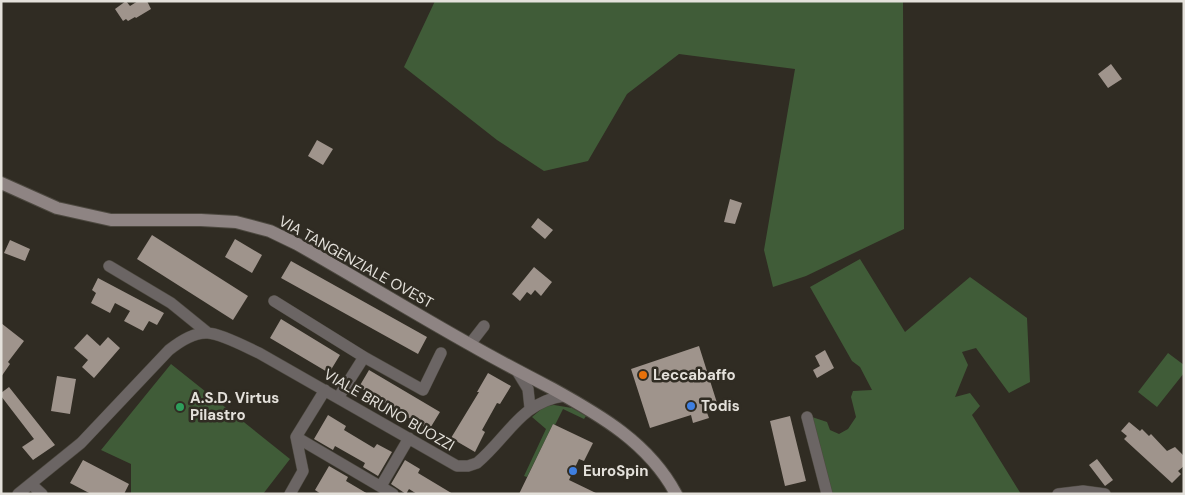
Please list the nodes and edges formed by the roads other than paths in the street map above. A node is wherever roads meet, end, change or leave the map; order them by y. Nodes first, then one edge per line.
1 (1, 184) edge
2 (109, 266) dead end
3 (274, 300) dead end
4 (484, 326) dead end
5 (208, 333) junction
6 (470, 344) junction
7 (441, 353) dead end
8 (364, 356) junction
9 (516, 370) junction
10 (325, 390) junction
11 (564, 396) junction
12 (338, 398) junction
13 (530, 408) junction
14 (807, 417) dead end
15 (296, 437) junction
16 (409, 438) junction
17 (32, 484) junction
18 (381, 486) junction
19 (18, 494) edge
20 (42, 494) edge
21 (290, 494) edge
22 (393, 494) edge
23 (676, 494) edge
24 (827, 494) edge
25 (1058, 494) edge
26 (1105, 494) edge

1 - 6 main road, VIA TANGENZIALE OVEST
2 - 5 street, VIALE BRUNO BUOZZI
3 - 8 street
4 - 6 street
5 - 10 street, VIALE BRUNO BUOZZI
5 - 17 street
6 - 9 main road, VIA TANGENZIALE OVEST
7 - 8 street
8 - 12 street
9 - 11 main road, VIA TANGENZIALE OVEST
9 - 13 street
10 - 12 street, VIALE BRUNO BUOZZI
10 - 15 street
11 - 13 street
11 - 23 main road, VIA TANGENZIALE OVEST
12 - 16 street, VIALE BRUNO BUOZZI
13 - 16 street, VIALE BRUNO BUOZZI
14 - 24 street
15 - 18 street
15 - 21 street
16 - 18 street
17 - 19 street
17 - 20 street
18 - 22 street
25 - 26 street

